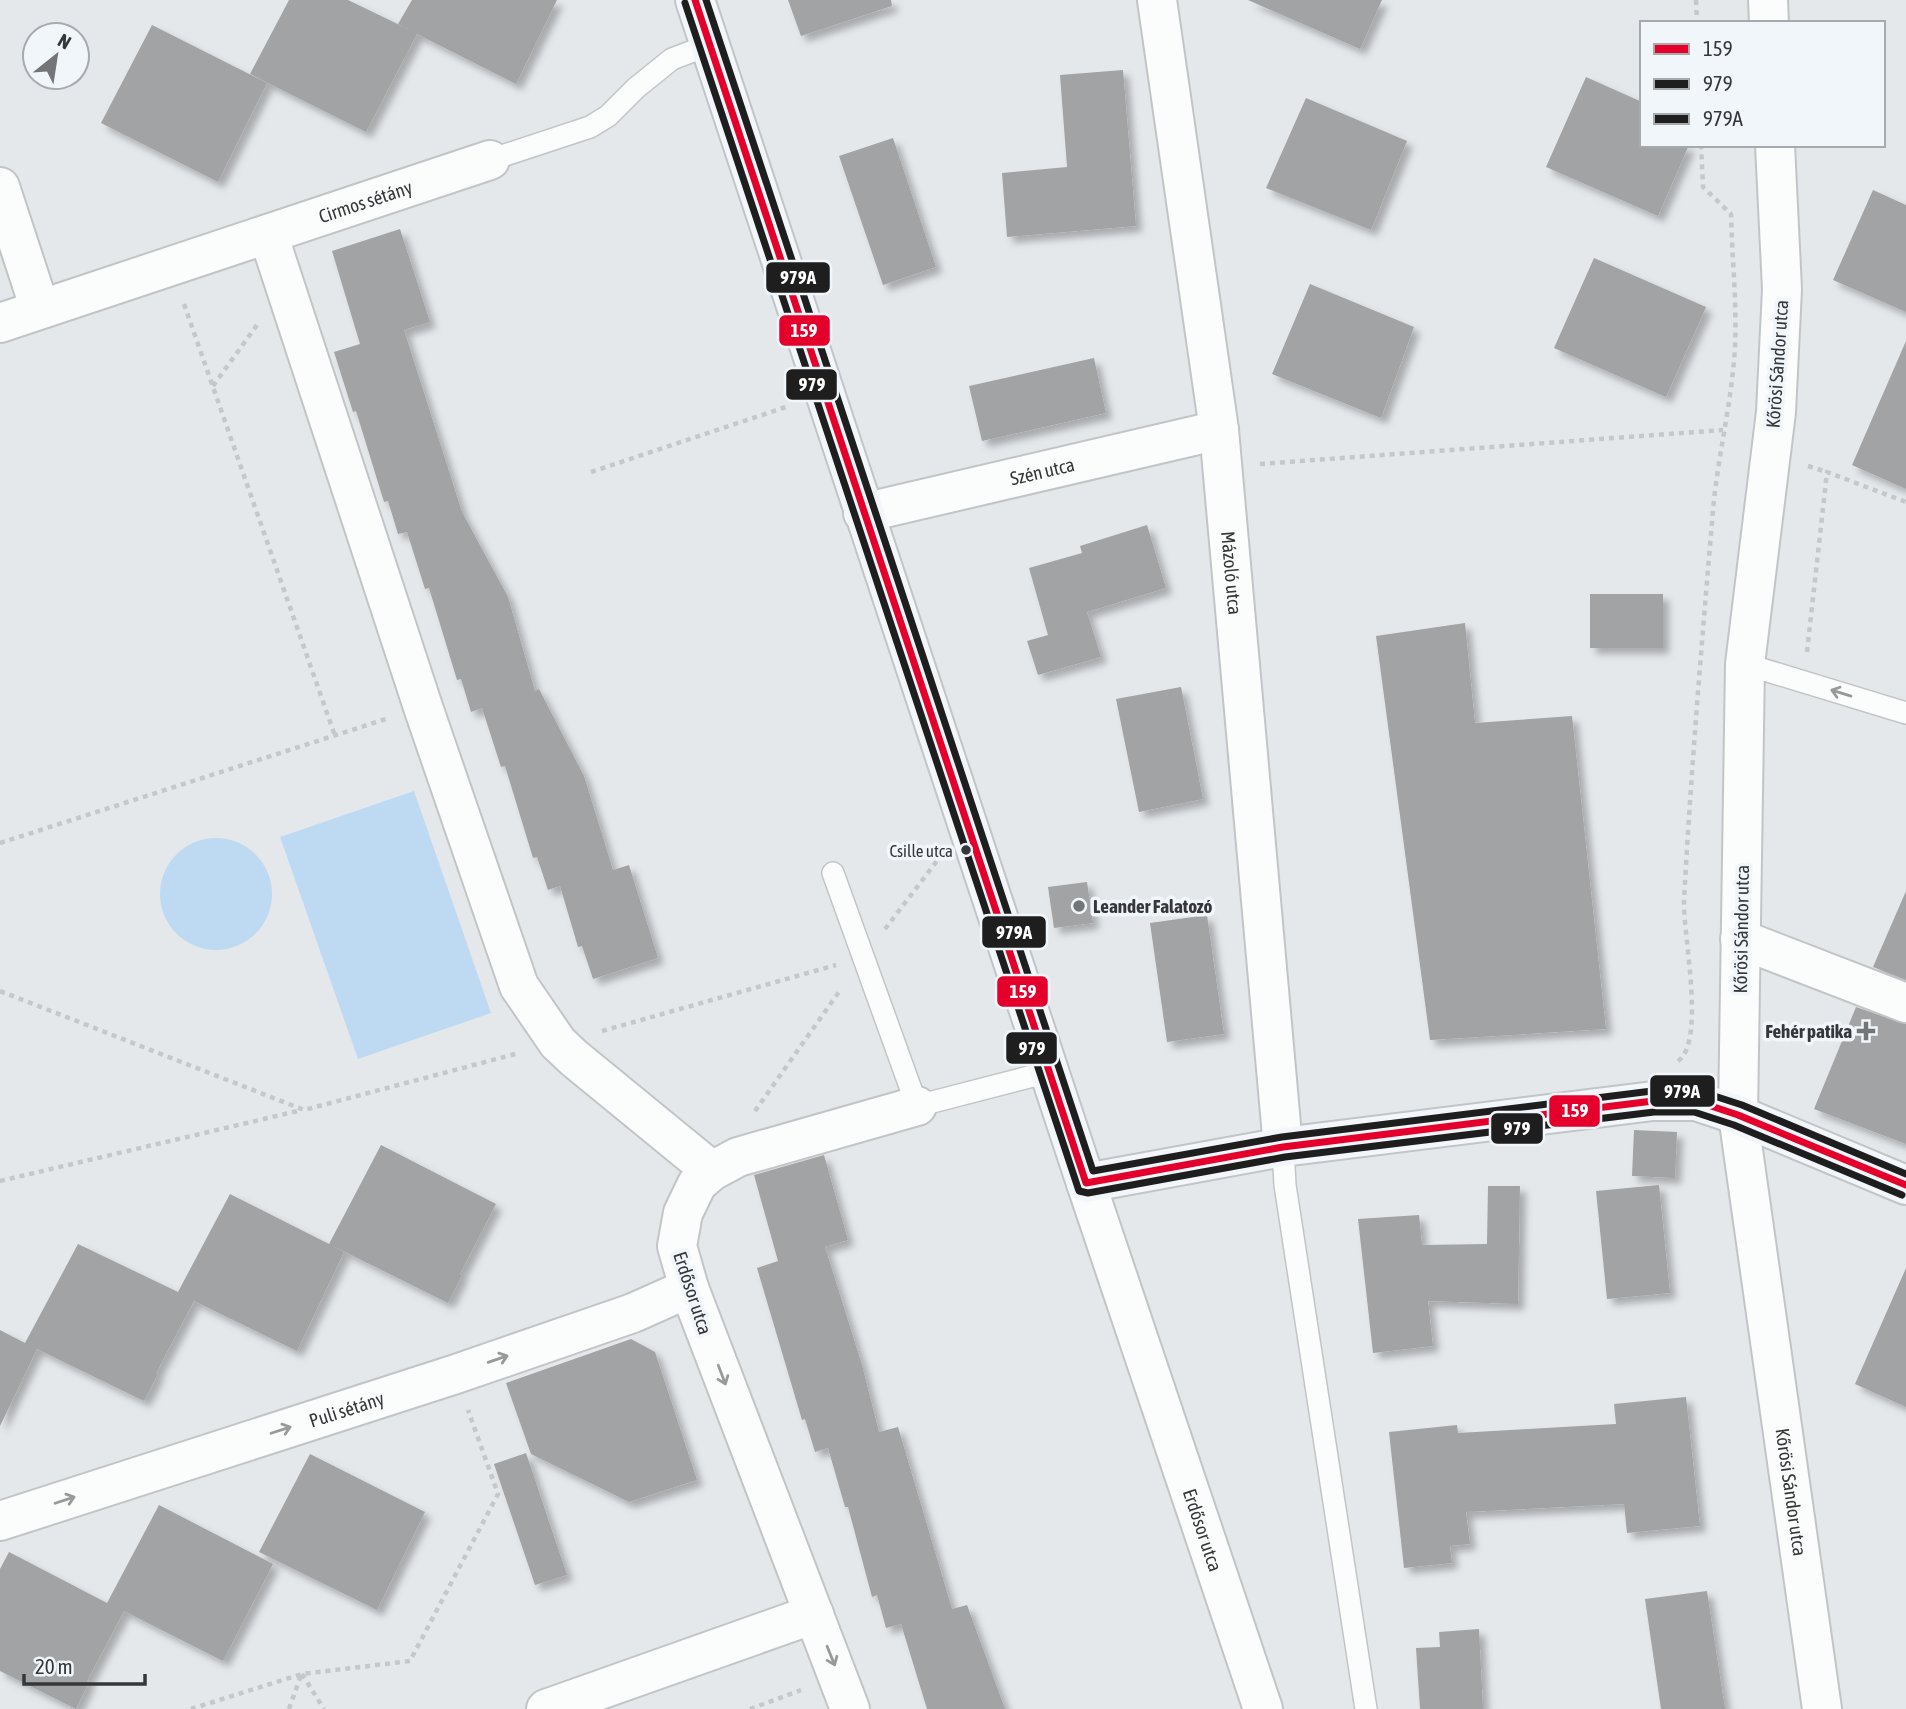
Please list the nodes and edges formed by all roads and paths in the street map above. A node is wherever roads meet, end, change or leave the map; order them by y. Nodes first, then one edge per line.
1 (695, 0) edge
2 (1157, 0) edge
3 (1696, 0) edge
4 (1768, 0) edge
5 (1697, 21) edge
6 (1769, 21) edge
7 (709, 45) junction
8 (1701, 147) edge
9 (1775, 147) edge
10 (490, 160) joint
11 (0, 187) edge
12 (268, 234) junction
13 (171, 266) junction
14 (285, 285) junction
15 (40, 309) junction
16 (0, 323) edge
17 (213, 387) junction
18 (789, 406) dead end
19 (1219, 430) junction
20 (1723, 430) junction
21 (1249, 465) dead end
22 (591, 472) dead end
23 (1906, 502) edge
24 (863, 513) junction
25 (1807, 659) dead end
26 (1745, 664) junction
27 (423, 707) junction
28 (1906, 713) edge
29 (335, 736) junction
30 (0, 842) edge
31 (940, 857) dead end
32 (833, 873) dead end
33 (1740, 939) junction
34 (863, 957) junction
35 (0, 991) edge
36 (1906, 1003) edge
37 (558, 1043) junction
38 (1671, 1063) dead end
39 (1048, 1072) junction
40 (917, 1106) junction
41 (304, 1110) junction
42 (752, 1115) dead end
43 (1738, 1115) junction
44 (1283, 1147) junction
45 (712, 1171) junction
46 (0, 1181) edge
47 (1086, 1183) junction
48 (1906, 1185) edge
49 (689, 1289) junction
50 (456, 1374) junction
51 (0, 1521) edge
52 (814, 1614) junction
53 (302, 1674) junction
54 (845, 1693) edge
55 (191, 1709) edge
56 (289, 1709) edge
57 (324, 1709) edge
58 (546, 1709) edge
59 (750, 1709) edge
60 (1263, 1709) edge
61 (1366, 1709) edge
62 (1822, 1709) edge

1 - 7 street, Erdősor utca
2 - 19 street, Mázoló utca
3 - 5 path
4 - 6 street
7 - 10 lane, Cirmos sétány
7 - 24 street, Erdősor utca
8 - 20 path
9 - 26 street, Kőrösi Sándor utca
10 - 12 street, Cirmos sétány
11 - 15 street
12 - 13 street, Cirmos sétány
12 - 14 street
13 - 15 street, Cirmos sétány
13 - 17 path
14 - 17 path
14 - 27 street
15 - 16 street, Cirmos sétány
17 - 29 path
18 - 22 path
19 - 24 street, Szén utca
19 - 44 street, Mázoló utca
20 - 21 path
20 - 38 path
23 - 25 path
24 - 39 street, Erdősor utca
28 -> 26 lane
26 - 33 street, Kőrösi Sándor utca
27 - 29 path
27 - 37 street
29 - 30 path
31 - 34 path
32 - 34 lane
33 - 36 street
33 - 43 street, Kőrösi Sándor utca
34 - 37 path
34 - 40 lane
34 - 42 path
35 - 41 path
37 - 41 path
37 - 45 street
39 - 40 lane, Erdősor utca
39 - 47 street, Erdősor utca
40 - 45 street, Erdősor utca
41 - 46 path
43 - 44 street
43 - 48 street
43 - 62 street, Kőrösi Sándor utca
44 - 47 street
44 - 61 lane
45 - 49 street, Erdősor utca
47 - 60 street, Erdősor utca
50 -> 49 street, Puli sétány
49 -> 52 street, Erdősor utca
51 -> 50 street, Puli sétány
50 - 53 path
52 -> 54 street, Erdősor utca
52 - 58 street
53 - 55 path
53 - 56 path
53 - 57 path
54 - 59 path

